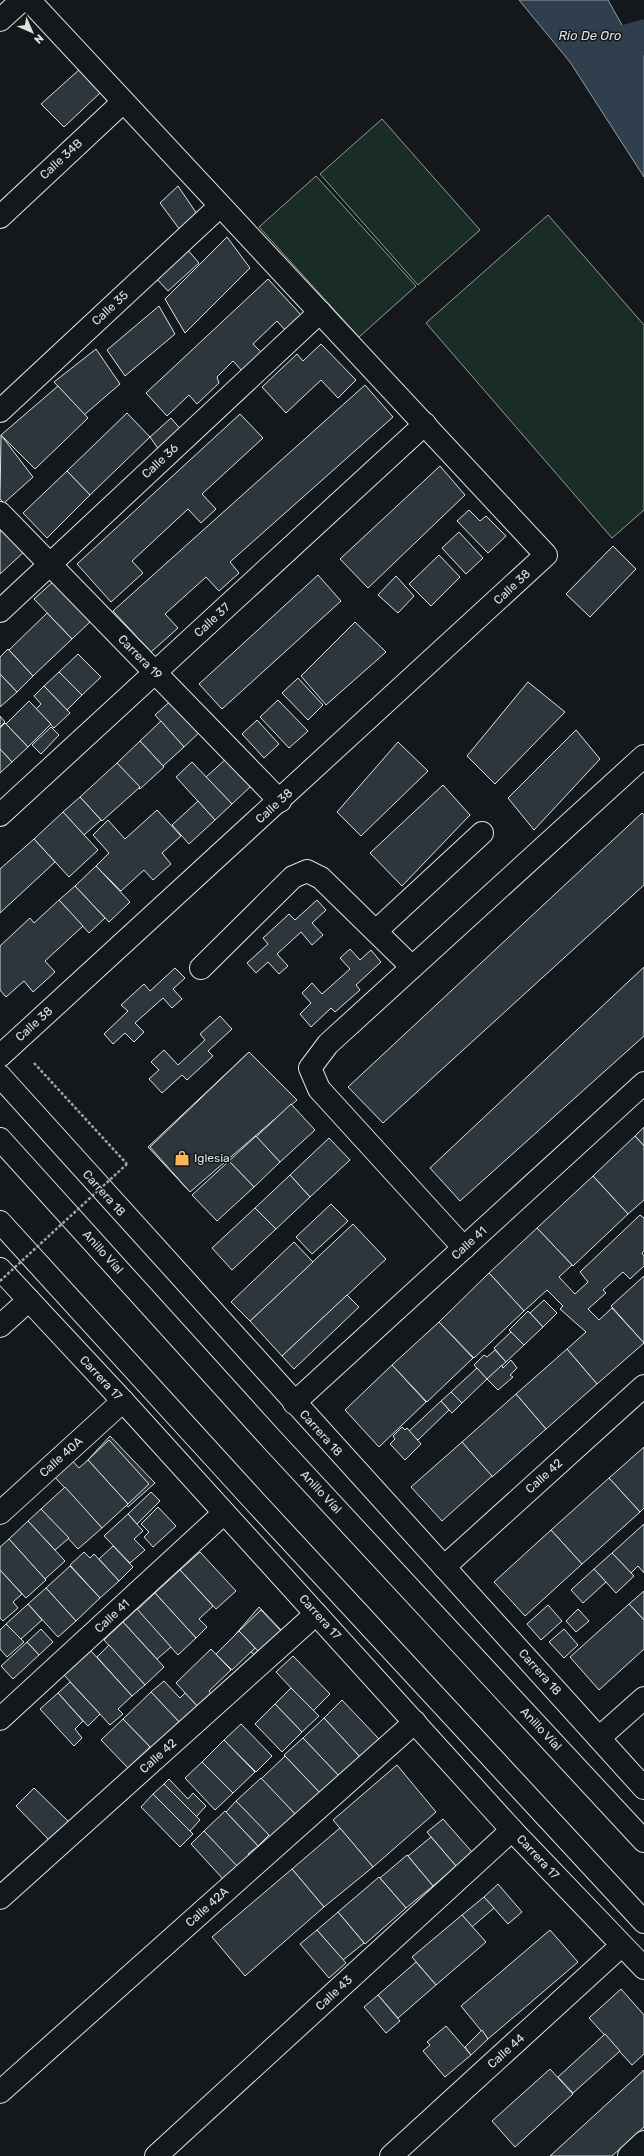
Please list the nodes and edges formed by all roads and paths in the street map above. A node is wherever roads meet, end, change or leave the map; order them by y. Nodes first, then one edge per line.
1 (22, 0) edge
2 (29, 0) edge
3 (0, 20) edge
4 (123, 102) junction
5 (220, 206) junction
6 (0, 217) edge
7 (320, 312) junction
8 (0, 411) edge
9 (425, 424) junction
10 (0, 513) edge
11 (49, 565) junction
12 (0, 611) edge
13 (156, 672) junction
14 (644, 756) edge
15 (280, 801) junction
16 (0, 815) edge
17 (482, 833) dead end
18 (376, 931) junction
19 (412, 967) junction
20 (201, 968) dead end
21 (0, 1056) edge
22 (0, 1076) edge
23 (644, 1083) edge
24 (0, 1139) edge
25 (127, 1164) dead end
26 (0, 1222) edge
27 (464, 1248) junction
28 (0, 1269) edge
29 (0, 1281) edge
30 (29, 1300) junction
31 (0, 1326) edge
32 (644, 1386) edge
33 (123, 1401) junction
34 (294, 1403) junction
35 (0, 1513) edge
36 (224, 1513) junction
37 (444, 1567) junction
38 (316, 1614) junction
39 (644, 1698) edge
40 (0, 1719) edge
41 (415, 1722) junction
42 (599, 1738) junction
43 (644, 1788) edge
44 (512, 1830) junction
45 (644, 1841) edge
46 (0, 1898) edge
47 (644, 1922) edge
48 (621, 1946) junction
49 (643, 1968) edge
50 (0, 2092) edge
51 (644, 2142) edge
52 (156, 2156) edge
53 (391, 2156) edge
54 (629, 2156) edge

1 - 3 main road
2 - 4 main road
4 - 5 main road
4 - 6 main road, Calle 34B
5 - 7 main road
5 - 8 main road, Calle 35
7 - 9 main road
7 - 11 main road, Calle 36
9 - 13 main road, Calle 37
9 - 15 main road, Calle 38
10 - 11 main road, Carrera 19
11 - 12 main road, Calle 36
11 - 13 main road, Carrera 19
13 - 15 main road, Carrera 19
13 - 16 main road, Calle 37
14 - 19 main road
15 - 21 main road, Calle 38
17 - 18 main road
18 - 19 main road
18 - 20 main road
19 - 27 main road
22 - 34 main road, Carrera 18
23 - 27 main road, Calle 41
24 - 45 main road, Anillo Víal
25 - 29 path, bridge
26 - 47 main road
27 - 34 main road, Calle 41
28 - 30 main road, Carrera 17
30 - 31 main road
30 - 33 main road, Carrera 17
32 - 37 main road, Calle 42
33 - 35 main road, Calle 40A
33 - 36 main road, Carrera 17
34 - 37 main road, Carrera 18
36 - 38 main road, Carrera 17
36 - 40 main road, Calle 41
37 - 42 main road, Carrera 18
38 - 41 main road, Carrera 17
38 - 46 main road, Calle 42
39 - 42 main road
41 - 44 main road, Carrera 17
41 - 50 main road, Calle 42A
42 - 43 main road, Carrera 18
44 - 48 main road, Carrera 17
44 - 52 main road, Calle 43
48 - 49 main road, Carrera 17
48 - 53 main road, Calle 44
51 - 54 main road

